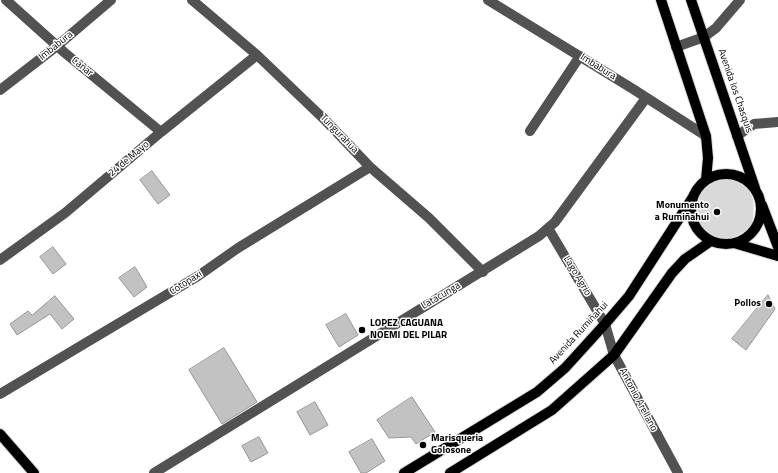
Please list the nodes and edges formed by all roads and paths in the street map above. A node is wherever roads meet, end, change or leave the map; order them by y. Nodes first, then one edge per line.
1 (6, 0) edge
2 (110, 0) edge
3 (192, 0) edge
4 (488, 0) edge
5 (661, 0) edge
6 (692, 0) edge
7 (740, 0) edge
8 (501, 4) edge
9 (704, 37) junction
10 (57, 46) junction
11 (676, 47) junction
12 (257, 55) junction
13 (580, 56) junction
14 (0, 90) edge
15 (646, 98) junction
16 (778, 122) edge
17 (530, 131) dead end
18 (161, 132) junction
19 (706, 136) junction
20 (738, 136) junction
21 (370, 167) junction
22 (706, 180) junction
23 (756, 190) junction
24 (693, 197) junction
25 (760, 200) junction
26 (548, 228) junction
27 (711, 241) junction
28 (734, 243) junction
29 (778, 246) edge
30 (778, 256) edge
31 (0, 260) edge
32 (483, 272) junction
33 (605, 324) junction
34 (614, 355) junction
35 (0, 394) edge
36 (0, 434) edge
37 (34, 473) edge
38 (154, 473) edge
39 (404, 473) edge
40 (450, 473) edge
41 (678, 473) edge

1 - 10 street, Cañar
2 - 10 street, Imbabura
3 - 12 street, Tungurahua
4 - 8 street, Imbabura
5 - 11 main road
6 - 9 main road, Avenida los Chasquis
7 - 9 street
8 - 13 street, Imbabura
9 - 11 street
9 - 20 main road, Avenida los Chasquis
10 - 14 street, Imbabura
10 - 18 street, Cañar
11 - 19 main road
12 - 18 street, 24 de Mayo
12 - 21 street, Tungurahua
13 - 15 street, Imbabura
13 - 17 street
15 - 19 street, Imbabura
15 - 26 street, Latacunga
16 - 20 street
18 - 31 street, 24 de Mayo
19 - 22 main road
20 - 23 main road, Avenida los Chasquis
21 - 32 street, Tungurahua
21 - 35 street, Cotopaxi
22 - 23 main road
22 - 24 main road
23 - 25 main road
24 - 27 main road
24 - 33 main road, Avenida Rumiñahui
25 - 28 main road
25 - 29 main road
26 - 32 street, Latacunga
26 - 33 street, Lago Agrio
27 - 28 main road
27 - 34 main road
28 - 30 main road
32 - 38 street, Latacunga
33 - 34 street, Antonio Arellano
33 - 39 main road, Avenida Rumiñahui
34 - 40 main road
34 - 41 street, Antonio Arellano
36 - 37 main road

